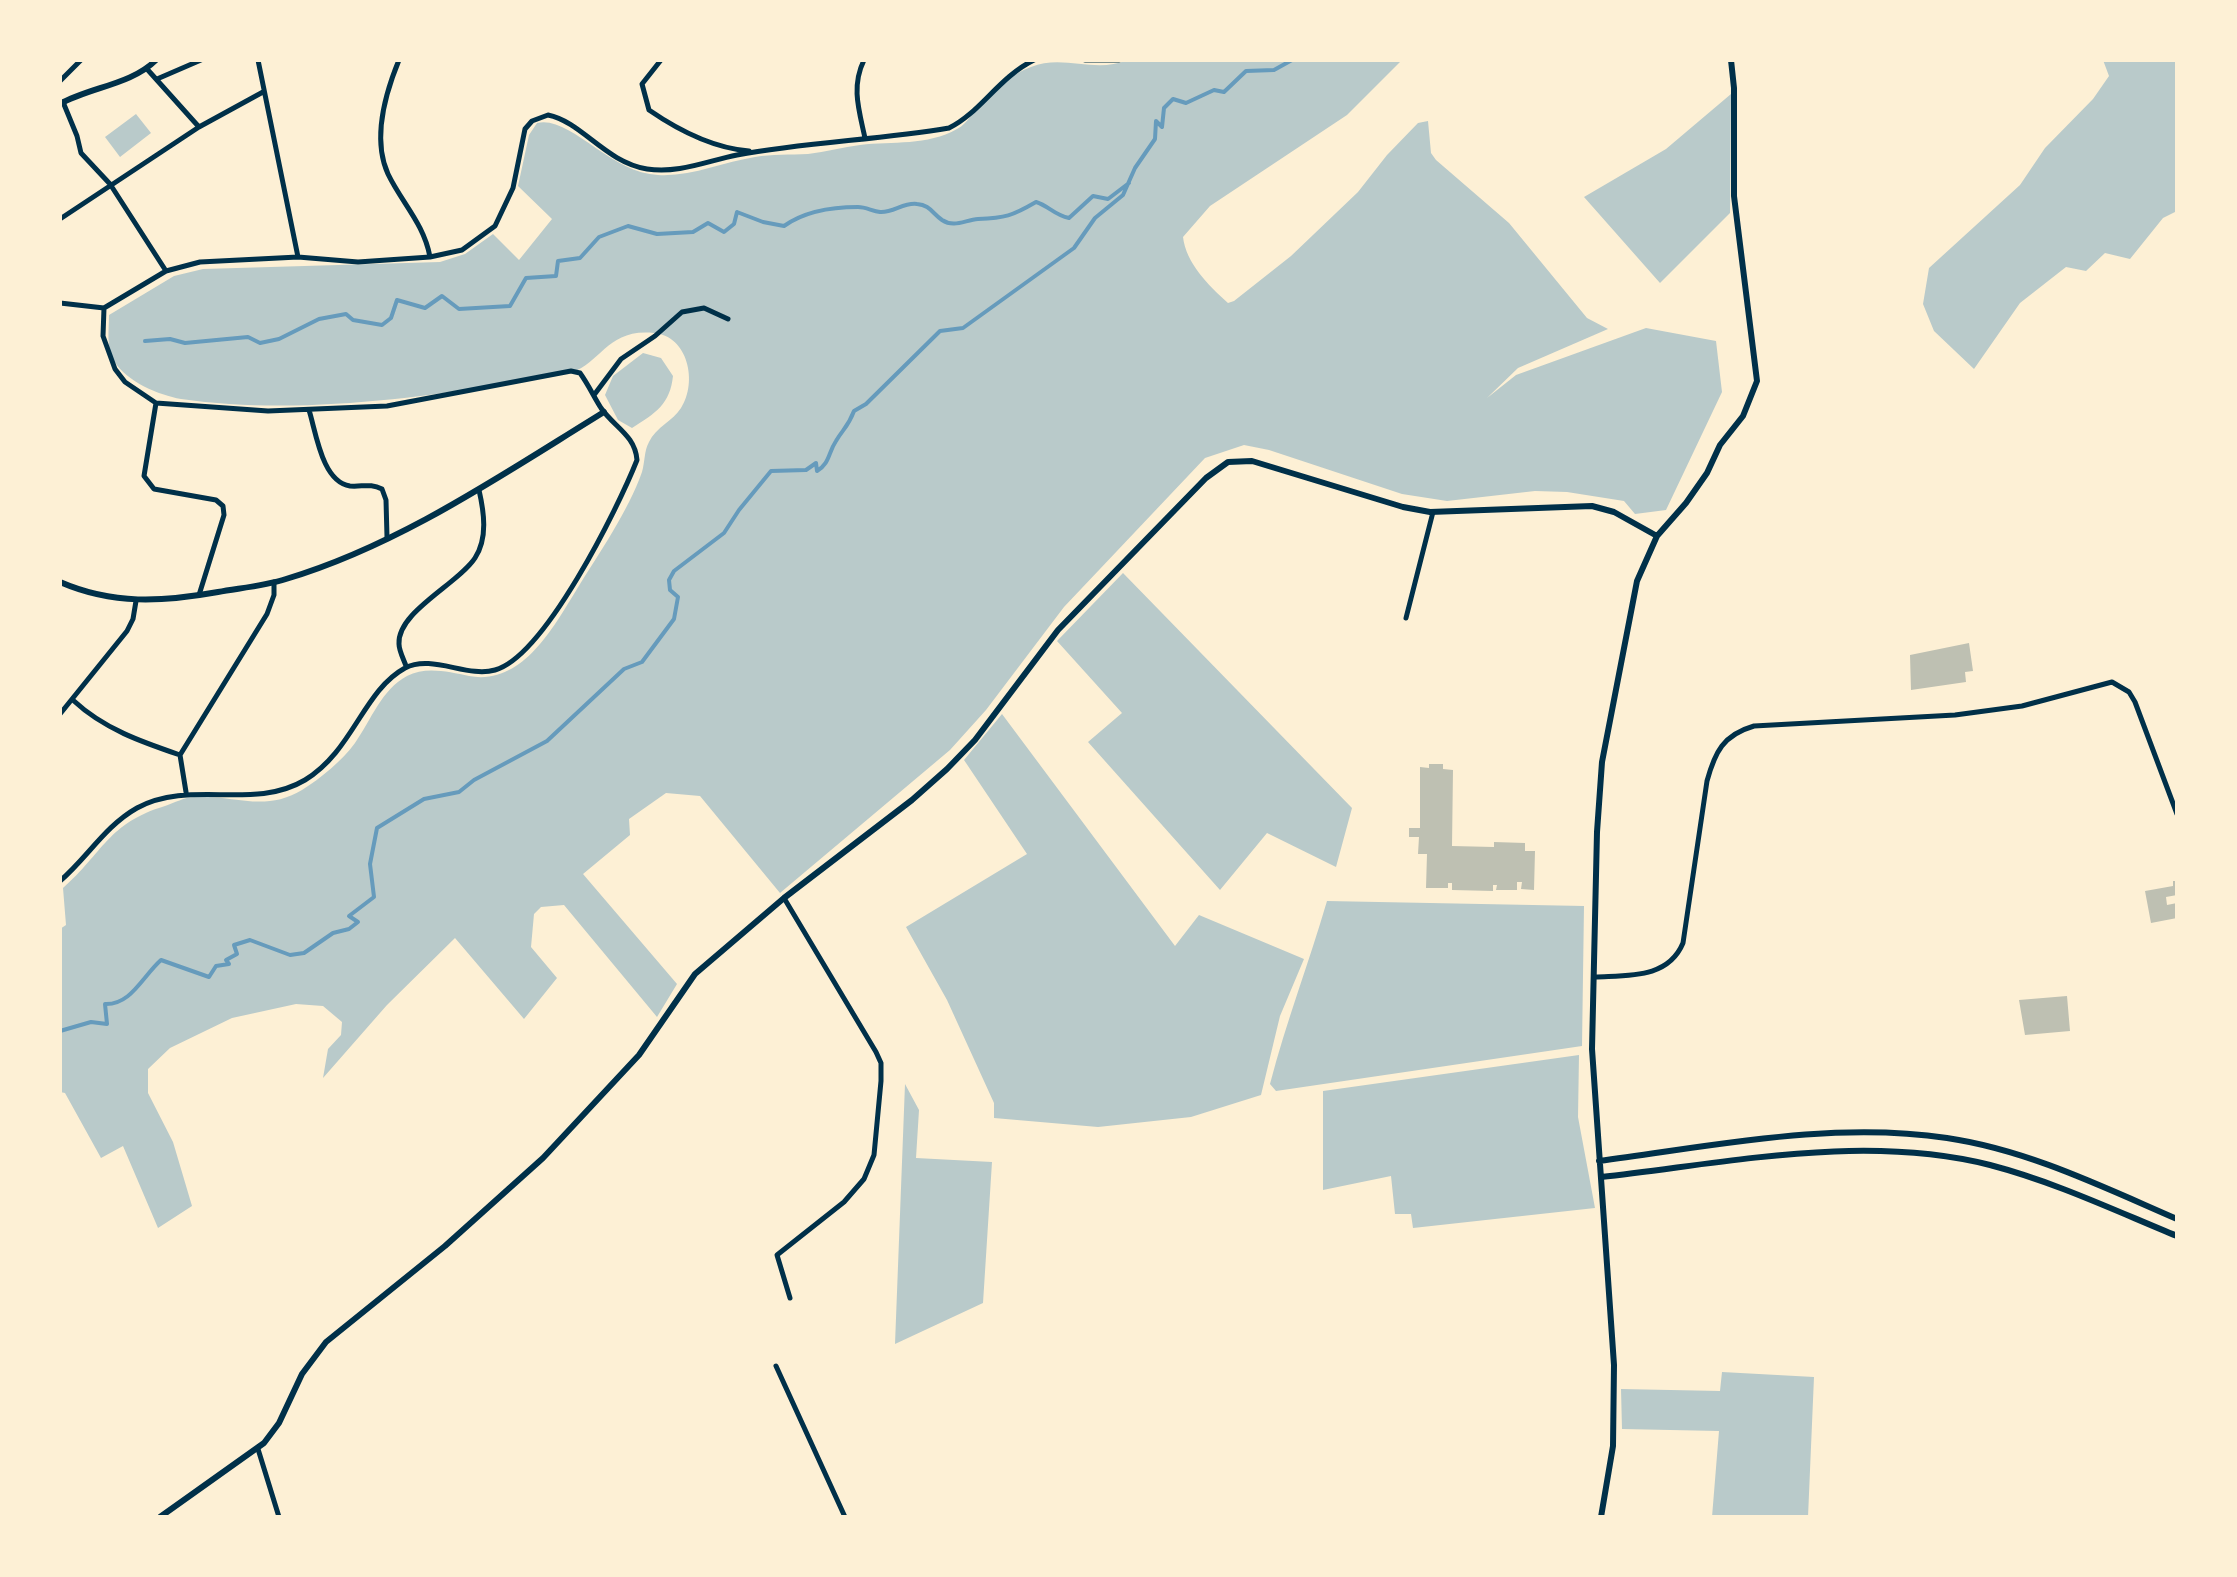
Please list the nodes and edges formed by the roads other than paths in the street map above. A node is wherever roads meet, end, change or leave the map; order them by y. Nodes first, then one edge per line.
1 (81, 60) edge
2 (156, 60) edge
3 (201, 60) edge
4 (258, 60) edge
5 (398, 60) edge
6 (661, 60) edge
7 (864, 60) edge
8 (1034, 60) edge
9 (1084, 60) edge
10 (1119, 60) edge
11 (1731, 60) edge
12 (147, 69) junction
13 (156, 79) junction
14 (60, 81) edge
15 (264, 92) junction
16 (61, 103) edge
17 (199, 127) junction
18 (865, 138) junction
19 (760, 152) junction
20 (110, 184) junction
21 (60, 219) edge
22 (298, 257) junction
23 (430, 257) junction
24 (166, 270) junction
25 (60, 302) edge
26 (104, 308) junction
27 (728, 320) dead end
28 (594, 396) junction
29 (156, 403) junction
30 (309, 409) junction
31 (604, 412) junction
32 (479, 490) junction
33 (1433, 512) junction
34 (1658, 536) junction
35 (388, 537) junction
36 (60, 582) edge
37 (274, 582) junction
38 (199, 595) junction
39 (136, 602) junction
40 (1406, 618) dead end
41 (406, 668) junction
42 (74, 701) junction
43 (60, 714) edge
44 (180, 755) junction
45 (186, 793) junction
46 (2177, 814) edge
47 (60, 881) edge
48 (784, 898) junction
49 (1595, 977) junction
50 (1598, 1161) junction
51 (1600, 1177) junction
52 (2177, 1219) edge
53 (2177, 1236) edge
54 (790, 1298) dead end
55 (776, 1366) dead end
56 (258, 1449) junction
57 (160, 1517) edge
58 (279, 1517) edge
59 (845, 1517) edge
60 (1601, 1517) edge

1 - 14 street
2 - 12 street
3 - 13 street
4 - 15 street
5 - 23 street
6 - 19 street
7 - 18 street
8 - 18 street
9 - 10 street
11 - 34 street
12 - 13 street
12 - 16 street
13 - 17 street
15 - 17 street
15 - 22 street
16 - 20 street
17 - 20 street
18 - 19 street
19 - 23 street
20 - 21 street
20 - 24 street
22 - 23 street
22 - 24 street
24 - 26 street
25 - 26 street
26 - 29 street
27 - 28 street
28 - 30 street
28 - 31 street
29 - 30 street
29 - 38 street
30 - 35 street
31 - 32 street
31 - 41 street
32 - 35 street
32 - 41 street
33 - 34 street
33 - 40 street
33 - 48 street
34 - 49 street
35 - 37 street
36 - 39 street
37 - 38 street
37 - 44 street
38 - 39 street
39 - 42 street
41 - 45 street
42 - 43 street
42 - 44 street
44 - 45 street
45 - 47 street
46 - 49 street
48 - 54 street
48 - 56 street
49 - 50 street
50 - 51 street
50 - 52 street
51 - 53 street
51 - 60 street
55 - 59 street
56 - 57 street
56 - 58 street

